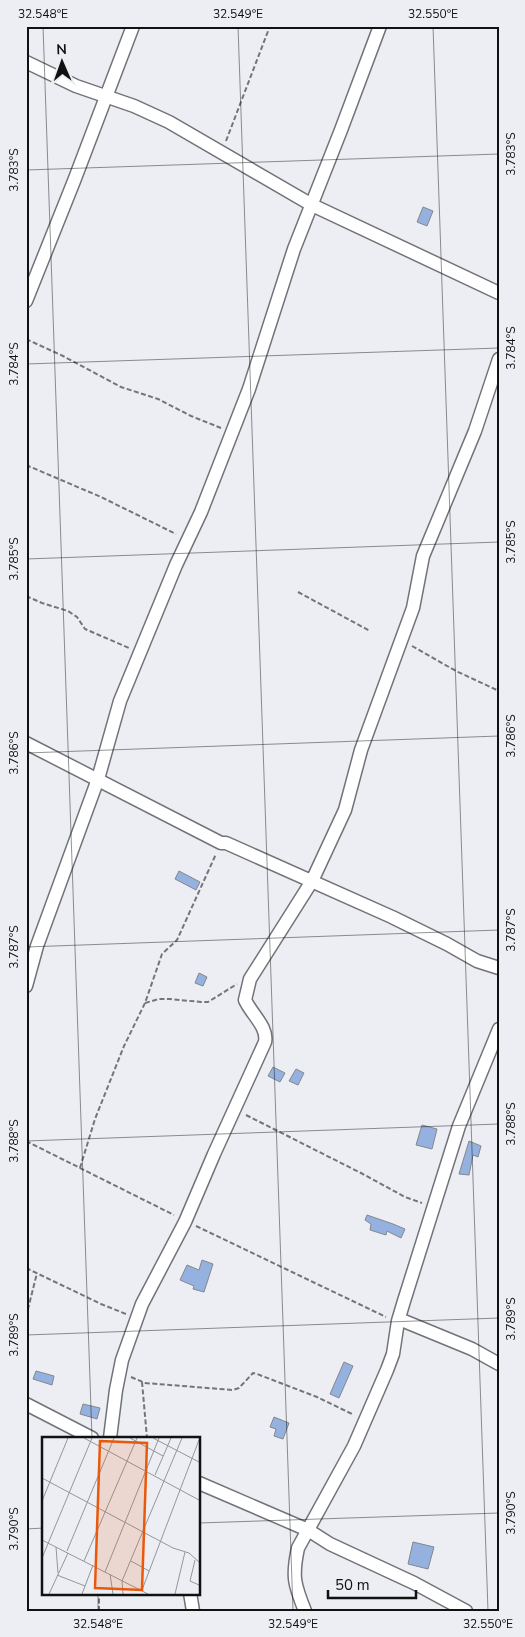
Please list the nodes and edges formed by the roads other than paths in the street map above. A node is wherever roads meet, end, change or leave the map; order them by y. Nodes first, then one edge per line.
1 (133, 26) edge
2 (380, 26) edge
3 (26, 62) edge
4 (106, 96) junction
5 (312, 205) junction
6 (499, 292) edge
7 (26, 301) edge
8 (499, 359) edge
9 (26, 743) edge
10 (98, 779) junction
11 (312, 881) junction
12 (499, 968) edge
13 (26, 986) edge
14 (499, 1029) edge
15 (398, 1321) junction
16 (499, 1364) edge
17 (26, 1404) edge
18 (90, 1437) edge
19 (110, 1437) edge
20 (200, 1483) edge
21 (308, 1530) junction
22 (190, 1594) edge
23 (193, 1611) edge
24 (305, 1611) edge
25 (466, 1611) edge

1 - 4 street
2 - 5 street
3 - 4 street
4 - 5 street
4 - 7 street
5 - 6 street
5 - 10 street
8 - 11 street
9 - 10 street
10 - 11 street
10 - 13 street
11 - 12 street
11 - 19 street
14 - 15 street
15 - 16 street
15 - 21 street
17 - 18 street
20 - 21 street
21 - 24 street
21 - 25 street
22 - 23 street

